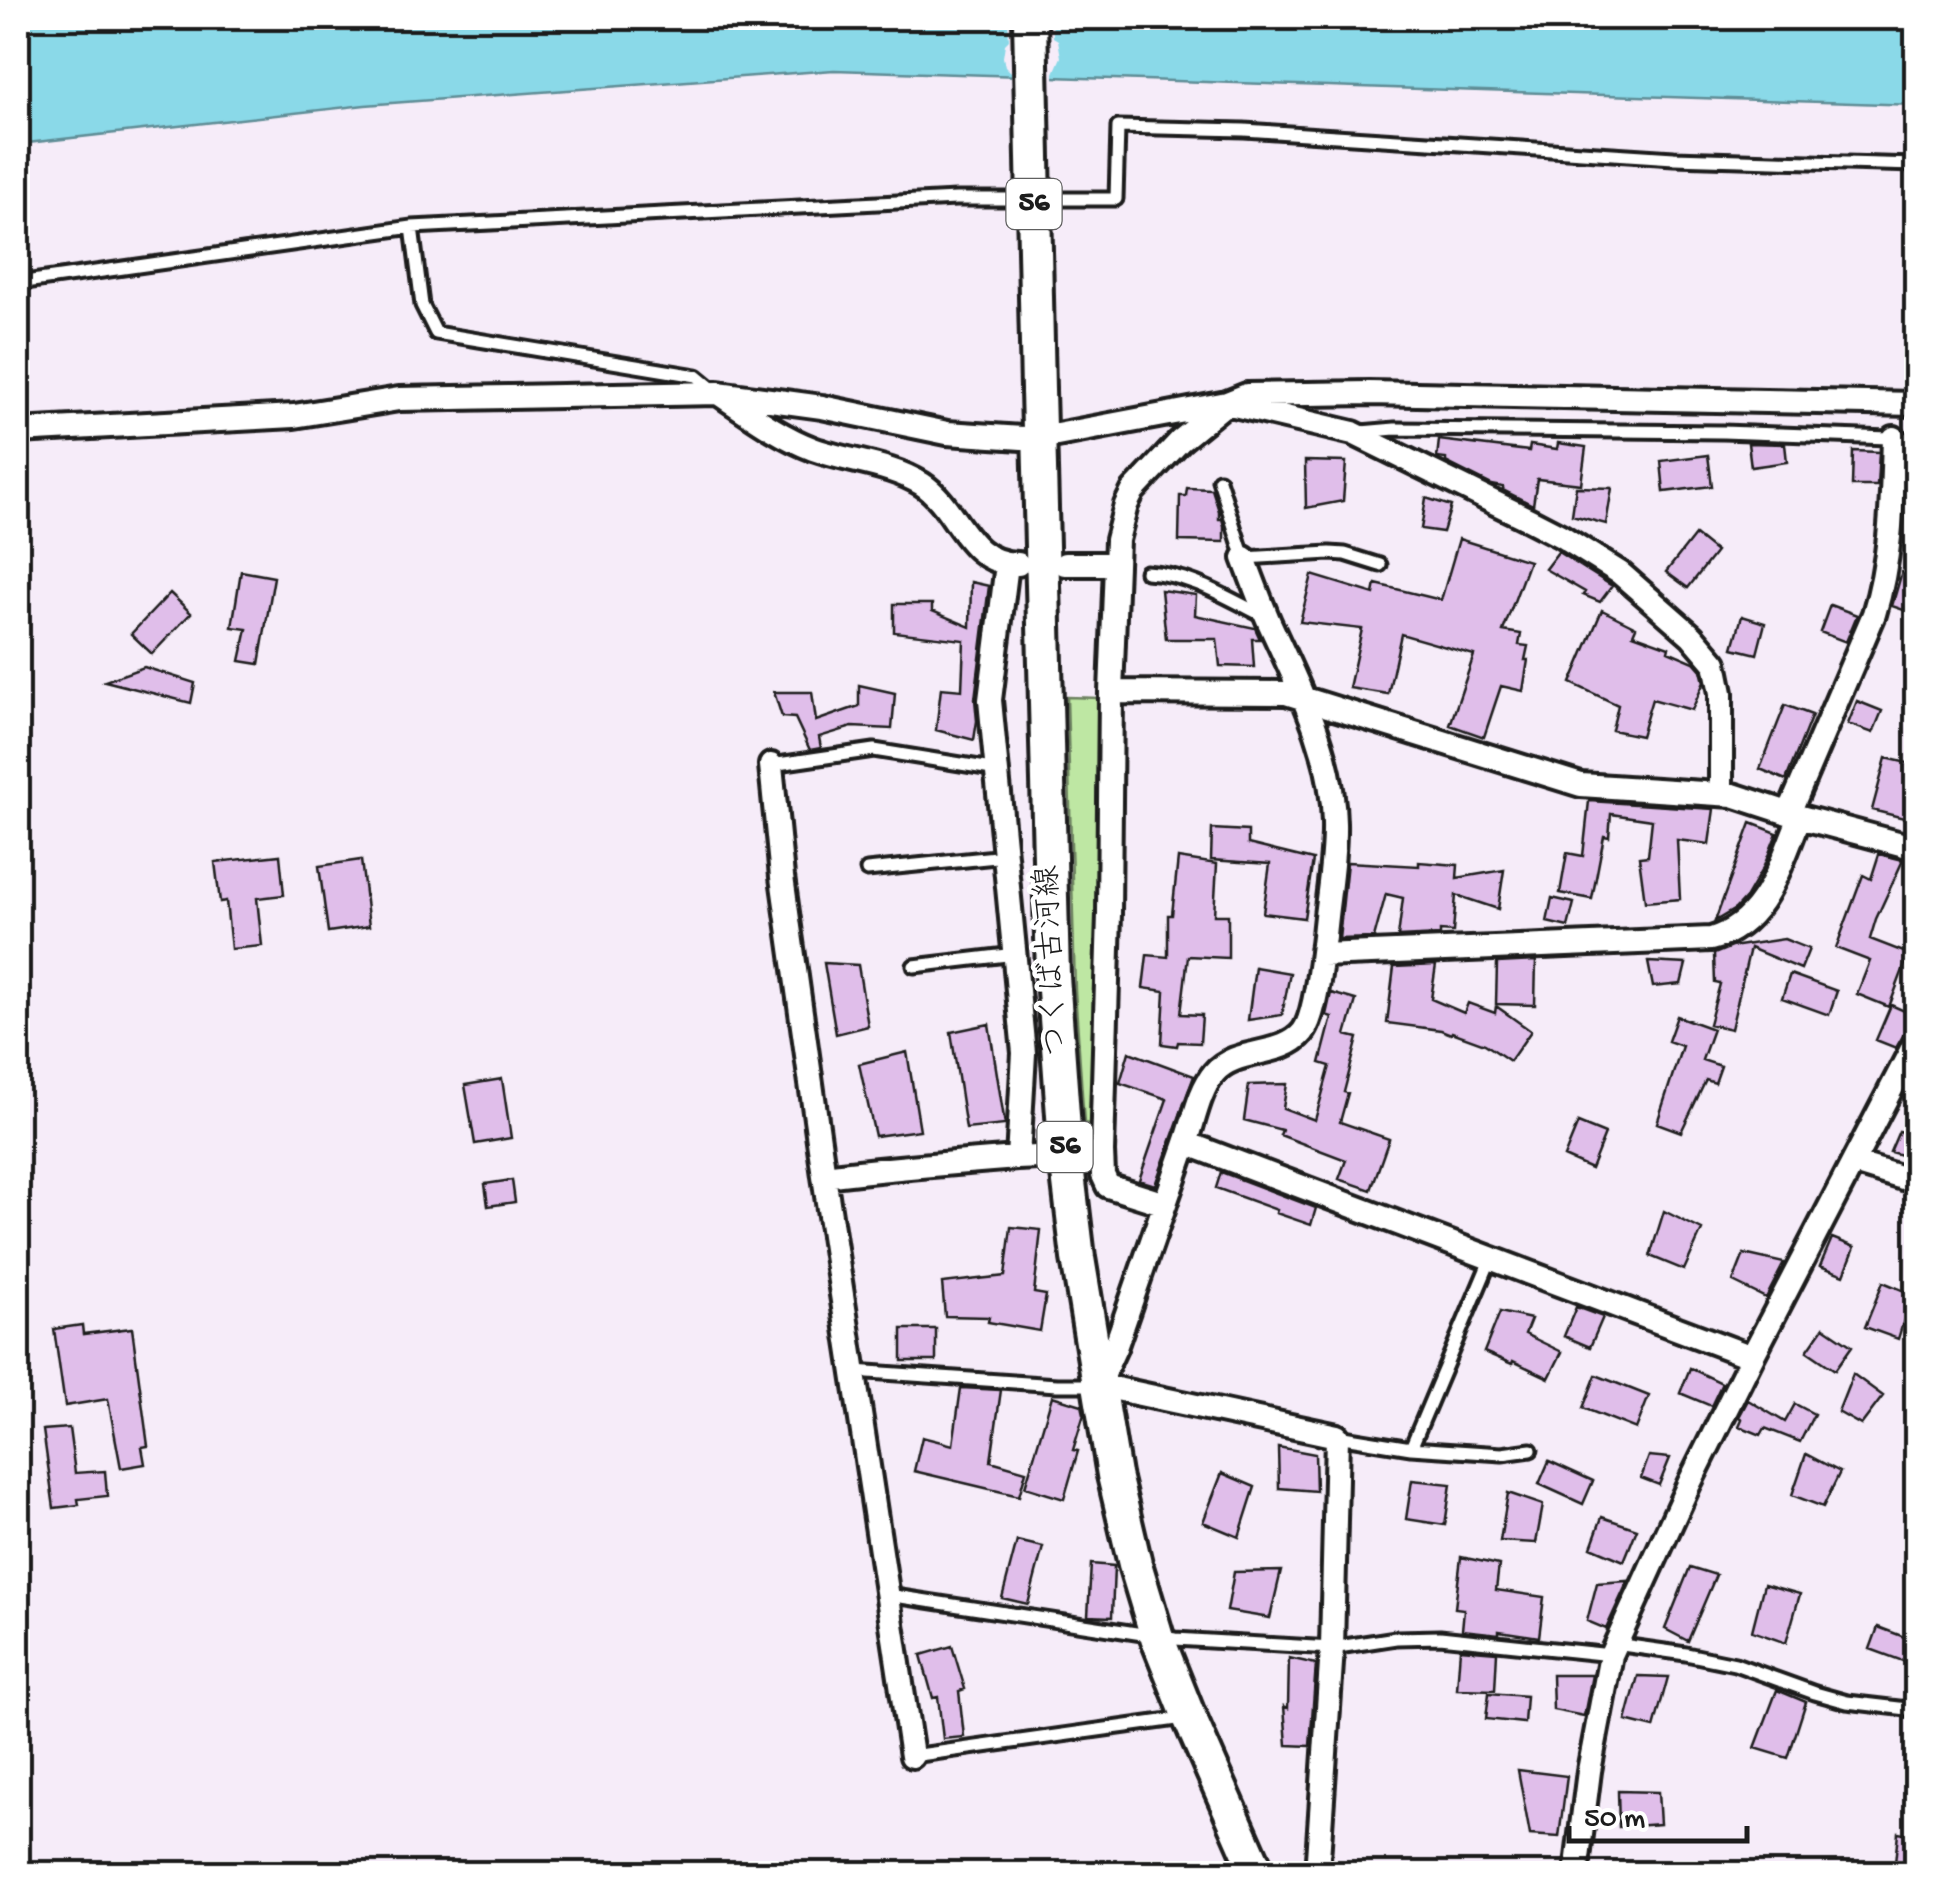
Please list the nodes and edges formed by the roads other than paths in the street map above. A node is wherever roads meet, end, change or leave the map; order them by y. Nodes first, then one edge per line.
1 (1030, 18) edge
2 (1916, 164) edge
3 (412, 227) junction
4 (18, 283) edge
5 (718, 393) junction
6 (1226, 403) junction
7 (1916, 404) edge
8 (18, 431) edge
9 (1353, 433) junction
10 (1038, 437) junction
11 (1905, 439) edge
12 (1219, 480) dead end
13 (1244, 558) junction
14 (1065, 564) dead end
15 (1114, 564) junction
16 (1380, 565) dead end
17 (1146, 572) dead end
18 (1268, 618) junction
19 (1111, 692) junction
20 (1304, 697) junction
21 (771, 765) joint
22 (998, 770) junction
23 (1721, 793) junction
24 (1795, 815) junction
25 (1916, 848) edge
26 (1006, 856) junction
27 (867, 870) dead end
28 (1015, 954) junction
29 (1322, 955) junction
30 (914, 966) dead end
31 (1916, 1041) edge
32 (1186, 1143) junction
33 (1102, 1152) junction
34 (1018, 1158) junction
35 (1066, 1158) junction
36 (1854, 1163) junction
37 (824, 1176) junction
38 (1916, 1182) edge
39 (1164, 1204) junction
40 (1492, 1257) junction
41 (1752, 1357) junction
42 (854, 1371) junction
43 (1098, 1385) junction
44 (1337, 1436) junction
45 (1411, 1448) junction
46 (1531, 1450) dead end
47 (888, 1595) junction
48 (1158, 1638) junction
49 (1332, 1648) junction
50 (1613, 1650) junction
51 (1916, 1710) edge
52 (1188, 1717) junction
53 (912, 1756) joint
54 (1258, 1874) edge
55 (1317, 1874) edge
56 (1576, 1874) edge

1 - 10 main road, つくば古河線 / 56, bridge
2 - 3 lane
3 - 4 lane
3 - 5 lane
5 - 8 street
5 - 10 street
5 - 22 street
6 - 7 street
6 - 9 street
6 - 10 street
6 - 15 street
9 - 11 lane
9 - 23 street
10 - 35 main road, つくば古河線 / 56
11 - 24 street
12 - 13 lane
13 - 16 lane
13 - 18 street
14 - 15 street
15 - 19 street
17 - 18 lane
18 - 20 street
19 - 20 street
19 - 33 street
20 - 23 street
20 - 29 street
21 - 22 lane
21 - 37 street
22 - 26 street
23 - 24 street
24 - 25 street
24 - 29 street
26 - 27 lane
26 - 28 street
28 - 30 lane
28 - 34 street
29 - 32 street
31 - 36 street
32 - 39 street
32 - 40 street
33 - 35 street
33 - 39 street
34 - 35 street
34 - 37 street
35 - 43 main road, つくば古河線 / 56
36 - 38 street
36 - 41 street
37 - 42 street
39 - 43 street
40 - 41 street
40 - 45 lane
41 - 50 street
42 - 43 lane
42 - 47 street
43 - 44 street
43 - 48 main road, つくば古河線 / 56
44 - 45 lane
44 - 49 street
45 - 46 lane
47 - 48 lane
47 - 53 street
48 - 49 lane
48 - 52 main road, つくば古河線 / 56
49 - 50 lane
49 - 55 street
50 - 51 lane
50 - 56 street
52 - 53 lane
52 - 54 main road, つくば古河線 / 56

